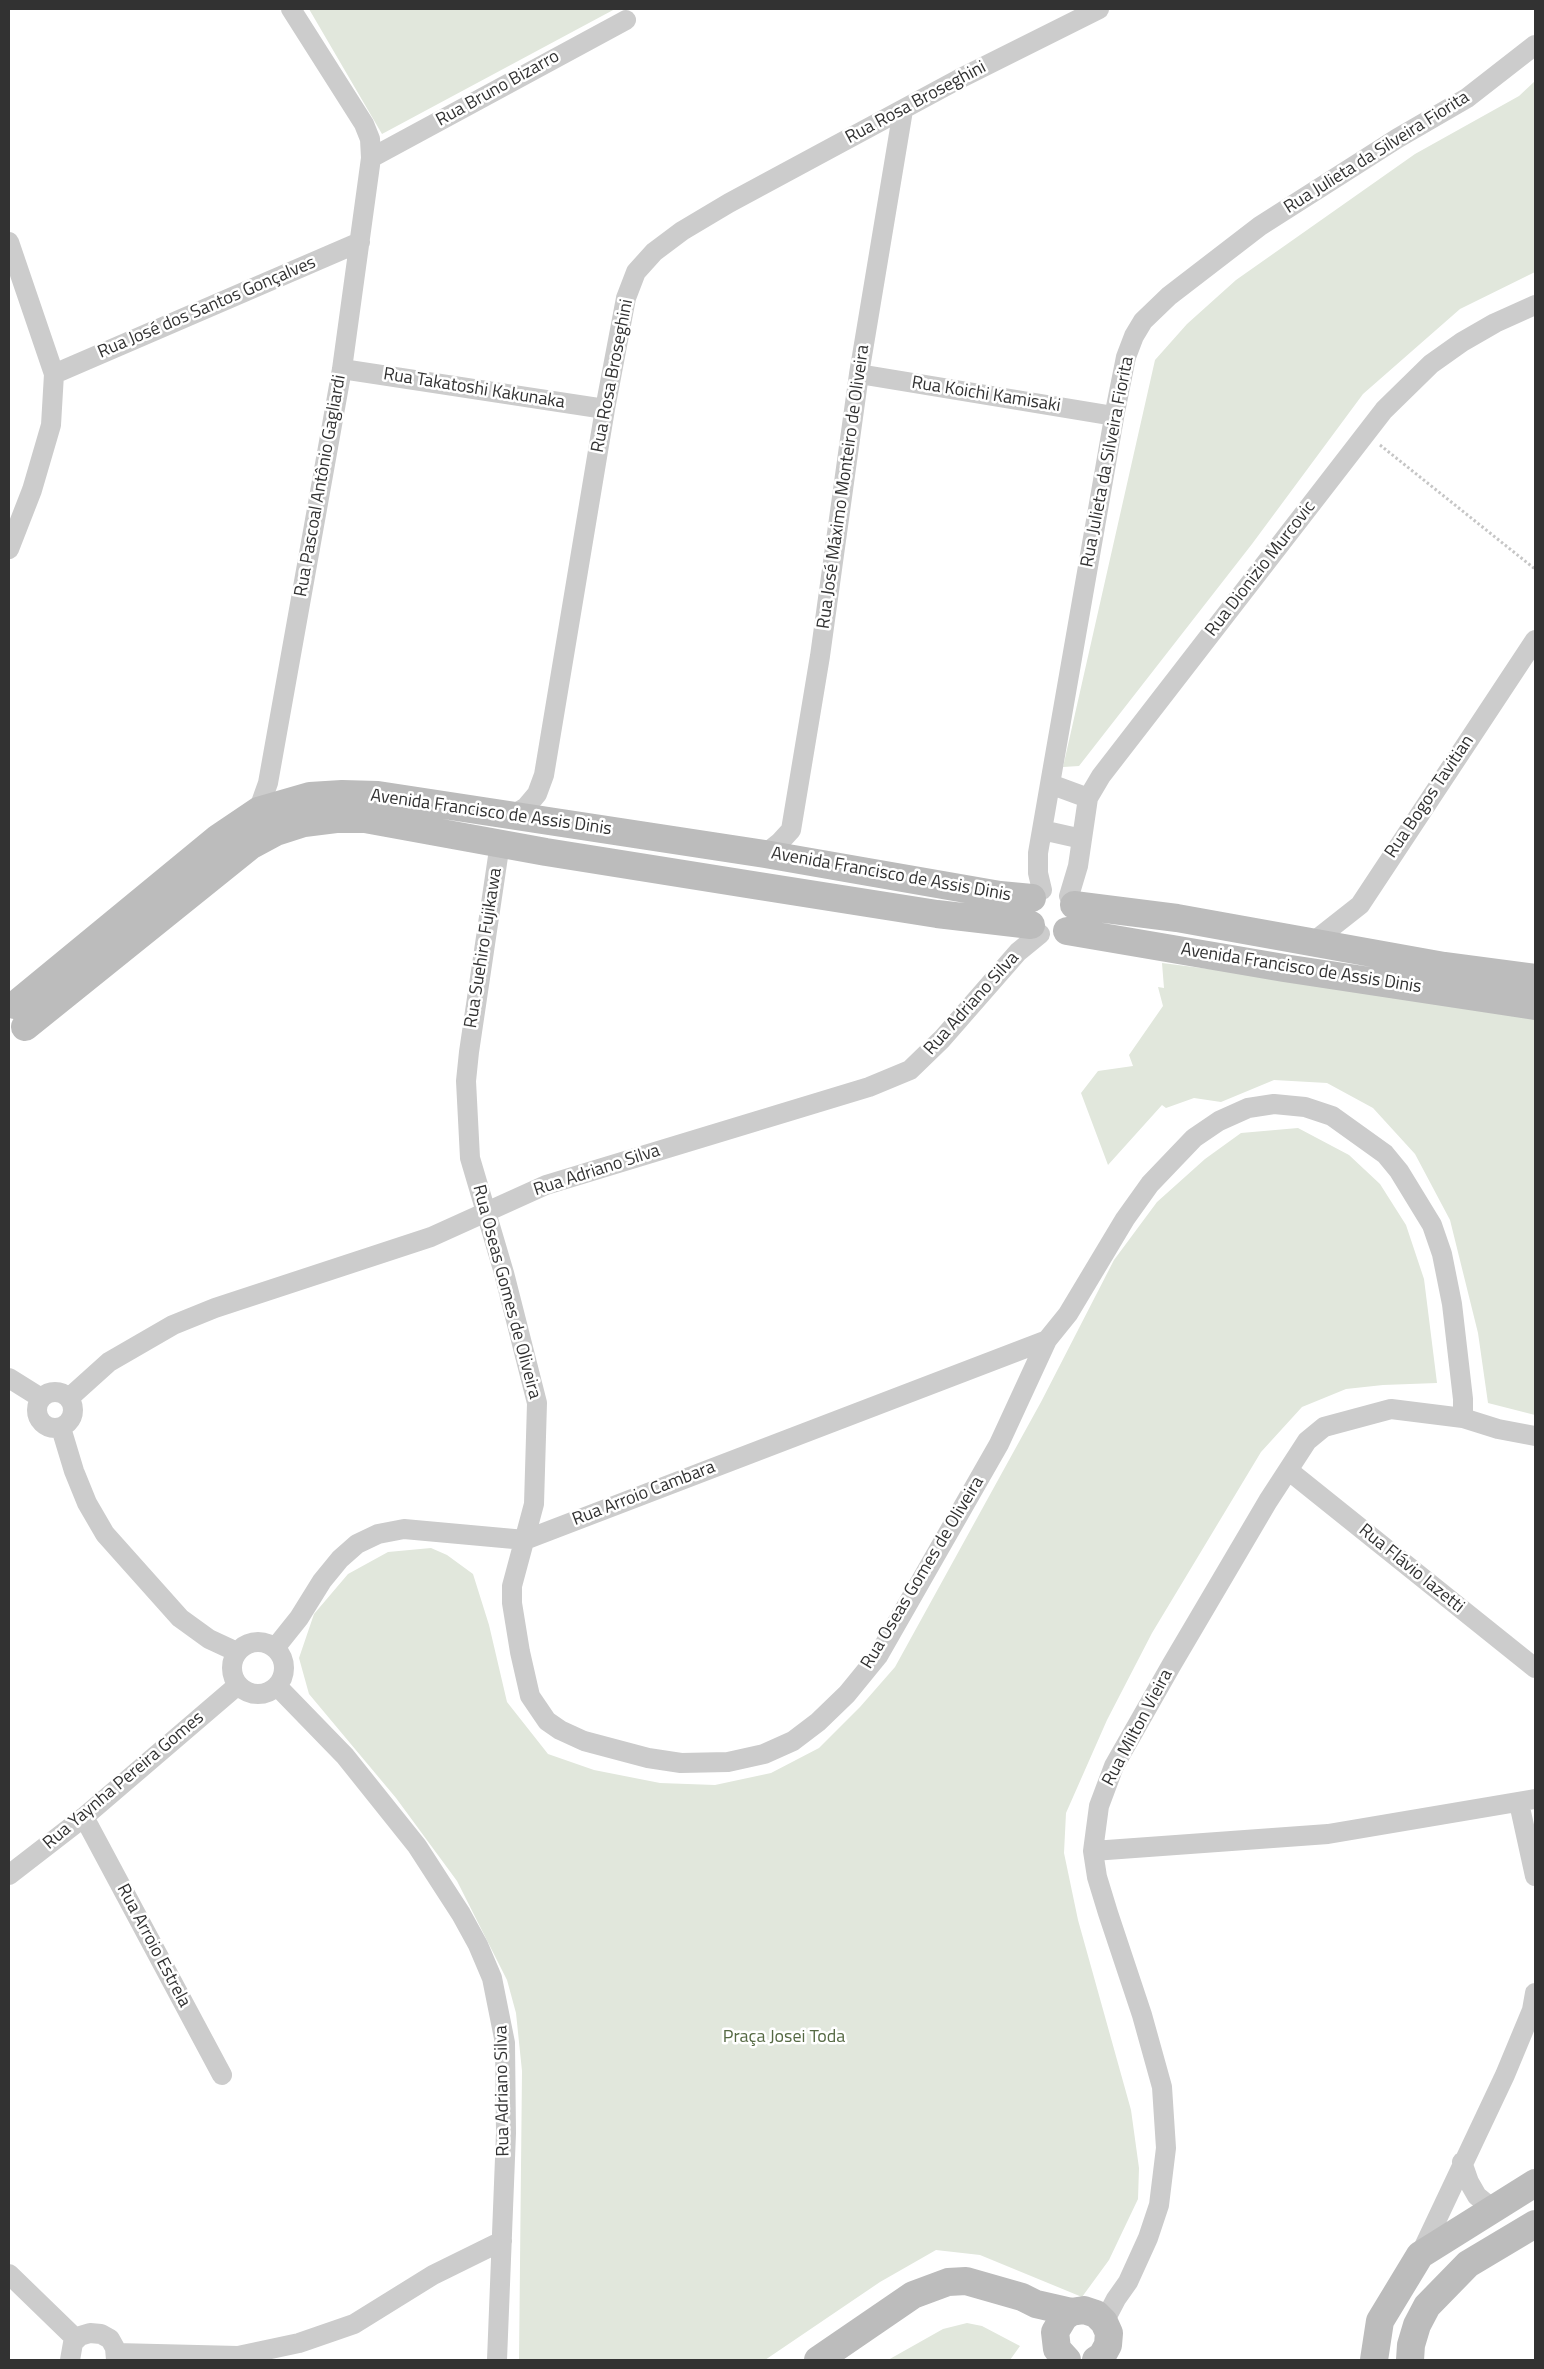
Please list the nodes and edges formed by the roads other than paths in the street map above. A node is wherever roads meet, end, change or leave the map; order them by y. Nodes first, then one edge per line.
1 (291, 9) edge
2 (1098, 9) edge
3 (626, 20) dead end
4 (1535, 46) edge
5 (903, 110) junction
6 (371, 158) junction
7 (9, 242) edge
8 (360, 242) junction
9 (1535, 305) edge
10 (342, 369) junction
11 (54, 374) junction
12 (858, 374) junction
13 (605, 409) junction
14 (1114, 416) junction
15 (9, 549) edge
16 (1535, 640) edge
17 (1050, 784) junction
18 (1088, 798) junction
19 (258, 811) junction
20 (511, 816) junction
21 (1042, 830) junction
22 (1082, 839) junction
23 (500, 843) junction
24 (765, 854) junction
25 (1037, 894) junction
26 (1072, 900) junction
27 (1036, 929) junction
28 (1067, 931) junction
29 (1313, 942) junction
30 (1535, 978) edge
31 (1535, 1006) edge
32 (14, 1019) edge
33 (469, 1052) joint
34 (486, 1213) junction
35 (1047, 1340) junction
36 (9, 1378) edge
37 (41, 1398) junction
38 (69, 1398) junction
39 (1463, 1418) junction
40 (61, 1428) junction
41 (1535, 1436) edge
42 (1288, 1470) junction
43 (525, 1540) junction
44 (275, 1648) junction
45 (237, 1652) junction
46 (1535, 1668) edge
47 (238, 1685) junction
48 (277, 1686) junction
49 (1527, 1801) edge
50 (84, 1817) junction
51 (1093, 1851) junction
52 (9, 1875) edge
53 (1535, 1876) edge
54 (1535, 1993) edge
55 (222, 2075) dead end
56 (1462, 2162) junction
57 (1535, 2183) edge
58 (1492, 2209) junction
59 (1535, 2224) edge
60 (502, 2240) junction
61 (1420, 2255) junction
62 (9, 2274) edge
63 (1086, 2337) edge
64 (76, 2339) junction
65 (116, 2357) edge
66 (70, 2360) edge
67 (497, 2360) edge
68 (818, 2360) edge
69 (1374, 2360) edge
70 (1410, 2360) edge

1 - 6 street, Rua Pascoal Antônio Gagliardi
2 - 5 street, Rua Rosa Broseghini
3 - 6 street, Rua Bruno Bizarro
4 - 14 street, Rua Julieta da Silveira Fiorita
5 - 12 street, Rua José Máximo Monteiro de Oliveira
5 - 13 street, Rua Rosa Broseghini
6 - 8 street, Rua Pascoal Antônio Gagliardi
7 - 11 street
8 - 10 street, Rua Pascoal Antônio Gagliardi
8 - 11 street, Rua José dos Santos Gonçalves
9 - 18 street, Rua Dionizio Murcovic
10 - 13 street, Rua Takatoshi Kakunaka
10 - 19 street, Rua Pascoal Antônio Gagliardi
11 - 15 street
12 - 14 street, Rua Koichi Kamisaki
12 - 24 street, Rua José Máximo Monteiro de Oliveira
13 - 20 street, Rua Rosa Broseghini
14 - 17 street, Rua Julieta da Silveira Fiorita
16 - 29 street, Rua Bogos Tavitian
17 - 18 street
17 - 21 street, Rua Julieta da Silveira Fiorita
18 - 22 street, Rua Dionizio Murcovic
19 - 20 main road, Avenida Francisco de Assis Dinis
19 - 32 main road, Avenida Francisco de Assis Dinis
20 - 24 main road, Avenida Francisco de Assis Dinis
21 - 22 street
21 - 25 street, Rua Julieta da Silveira Fiorita
22 - 26 street, Rua Dionizio Murcovic
23 - 27 main road, Avenida Francisco de Assis Dinis
23 - 32 main road, Avenida Francisco de Assis Dinis
23 - 33 street, Rua Suehiro Fujikawa
24 - 25 main road, Avenida Francisco de Assis Dinis
25 - 26 main road
25 - 27 main road
26 - 28 main road
26 - 29 main road, Avenida Francisco de Assis Dinis
27 - 28 main road
27 - 34 street, Rua Adriano Silva
28 - 31 main road, Avenida Francisco de Assis Dinis
29 - 30 main road, Avenida Francisco de Assis Dinis
33 - 34 street, Rua Oseas Gomes de Oliveira
34 - 38 street, Rua Adriano Silva
34 - 43 street, Rua Oseas Gomes de Oliveira
35 - 39 street, Rua Oseas Gomes de Oliveira
35 - 43 street, Rua Arroio Cambara
35 - 43 street, Rua Oseas Gomes de Oliveira
36 - 37 street
37 - 38 street
37 - 40 street
38 - 40 street
39 - 41 street, Rua Milton Vieira
39 - 42 street, Rua Milton Vieira
40 - 45 street
42 - 46 street, Rua Flávio Iazetti
42 - 51 street, Rua Milton Vieira
43 - 44 street, Rua Arroio Cambara
44 - 45 street
44 - 48 street
45 - 47 street
47 - 48 street
47 - 50 street, Rua Yaynha Pereira Gomes
48 - 60 street, Rua Adriano Silva
49 - 51 street
49 - 53 street
50 - 52 street, Rua Yaynha Pereira Gomes
50 - 55 street, Rua Arroio Estrela
51 - 63 street, Rua Milton Vieira
54 - 56 street
56 - 58 street
56 - 61 street
57 - 58 main road
58 - 61 main road
59 - 70 main road
60 - 65 street
60 - 67 street, Rua Adriano Silva
61 - 69 main road
62 - 64 street
63 - 68 main road
64 - 65 street
64 - 66 street

